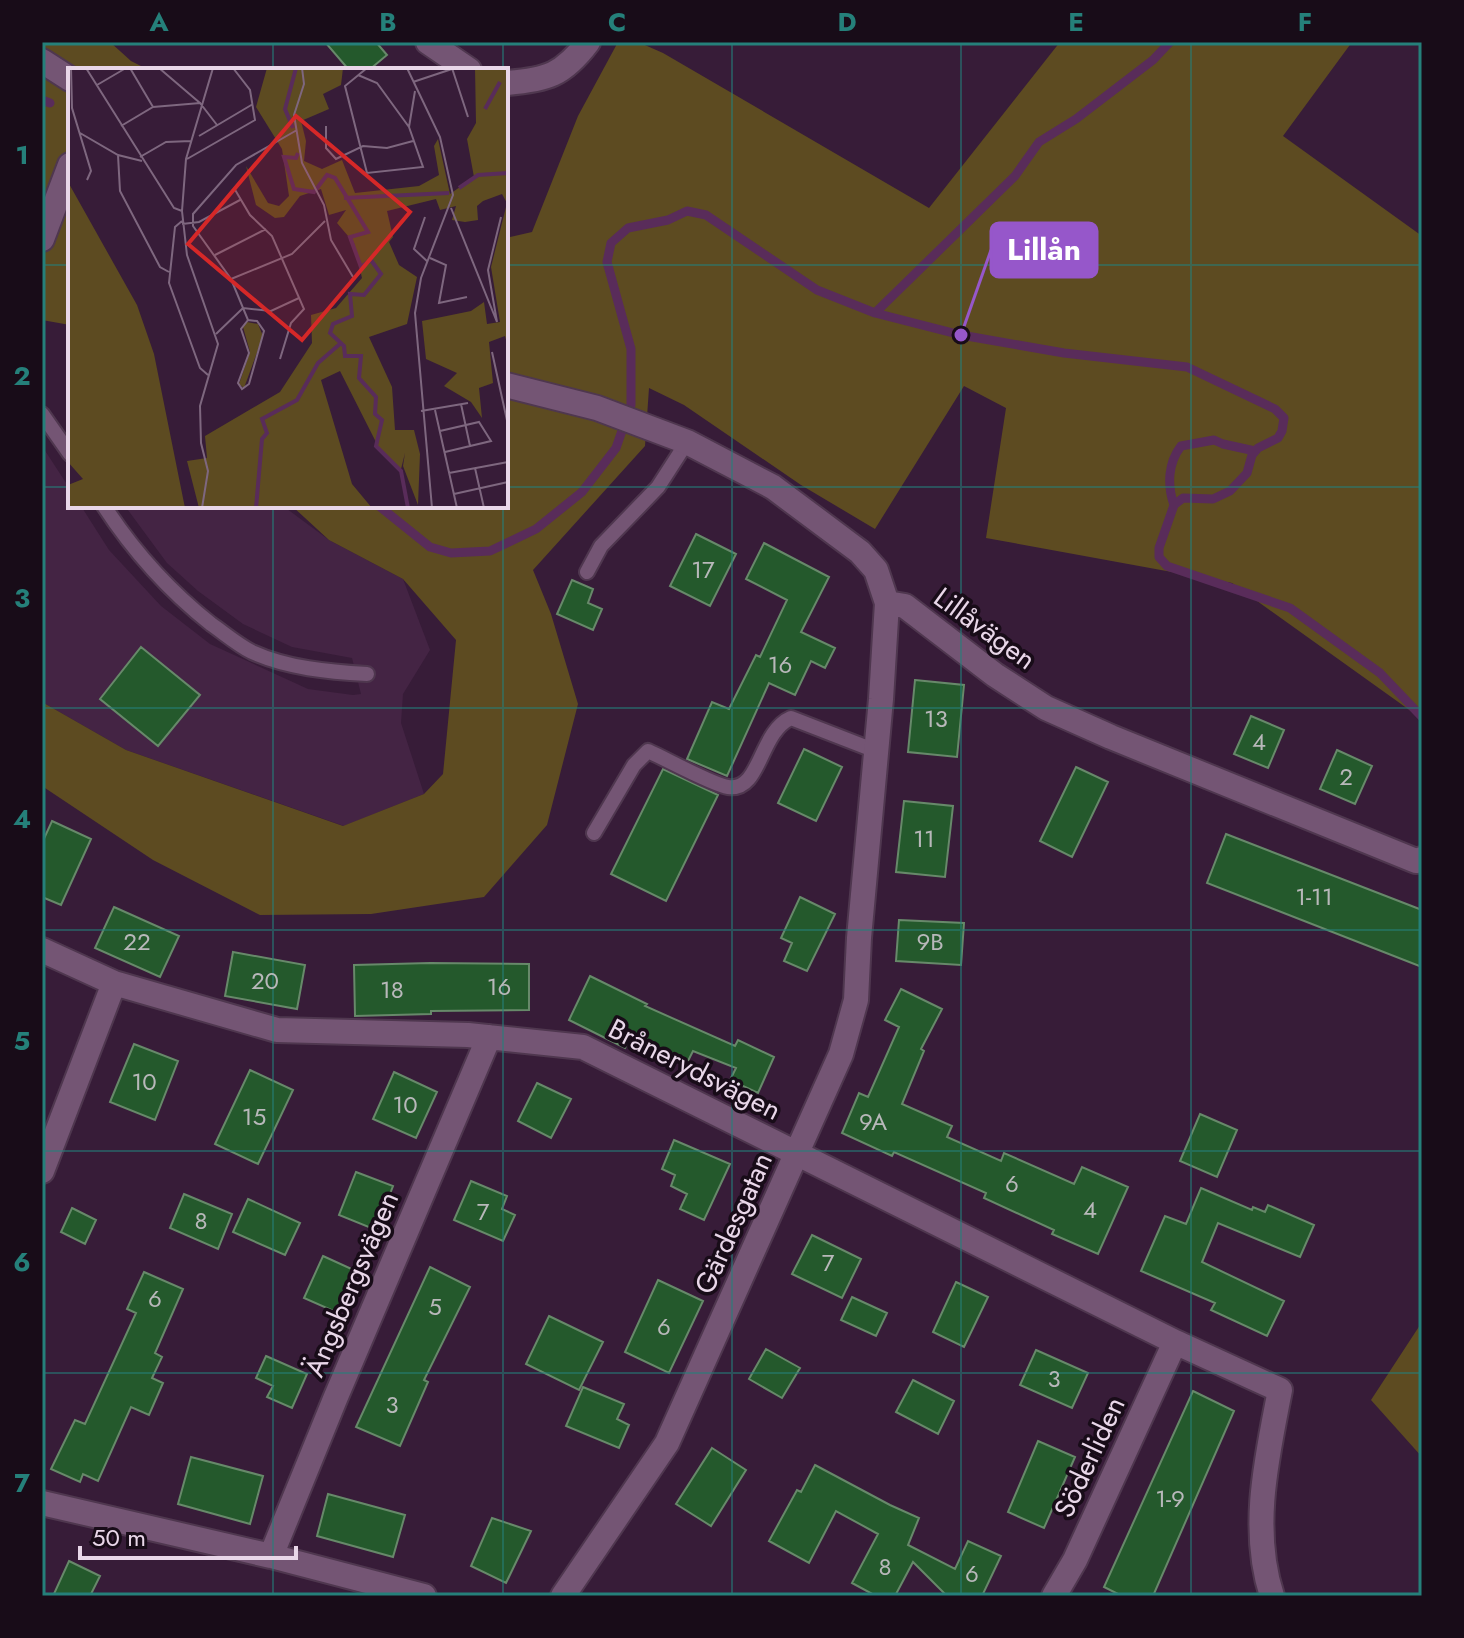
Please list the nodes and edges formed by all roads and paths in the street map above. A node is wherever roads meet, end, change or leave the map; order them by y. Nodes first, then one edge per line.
1 (428, 42) edge
2 (588, 42) edge
3 (42, 61) edge
4 (466, 68) edge
5 (68, 78) edge
6 (508, 83) edge
7 (68, 170) edge
8 (42, 239) edge
9 (508, 386) edge
10 (42, 414) edge
11 (677, 438) junction
12 (68, 451) edge
13 (105, 508) edge
14 (587, 572) dead end
15 (887, 603) junction
16 (367, 674) dead end
17 (876, 751) junction
18 (594, 833) dead end
19 (1422, 859) edge
20 (42, 950) edge
21 (114, 983) junction
22 (489, 1037) junction
23 (797, 1154) junction
24 (42, 1171) edge
25 (1175, 1342) junction
26 (42, 1503) edge
27 (271, 1556) junction
28 (424, 1596) edge
29 (563, 1596) edge
30 (1054, 1596) edge
31 (1272, 1596) edge

1 - 4 street
2 - 6 street
3 - 5 street
7 - 8 street
9 - 11 street, Lillåvägen
10 - 12 lane
11 - 14 lane
11 - 15 street, Lillåvägen
13 - 16 lane
15 - 17 street, Gärdesgatan
15 - 19 street, Lillåvägen
17 - 18 lane
17 - 23 street, Gärdesgatan
20 - 21 street, Brånerydsvägen
21 - 22 street, Brånerydsvägen
21 - 24 street
22 - 23 street, Brånerydsvägen
22 - 27 street, Ängsbergsvägen
23 - 25 street, Brånerydsvägen
23 - 29 street, Gärdesgatan
25 - 30 street, Söderliden
25 - 31 street, Brånerydsvägen
26 - 27 street
27 - 28 street

